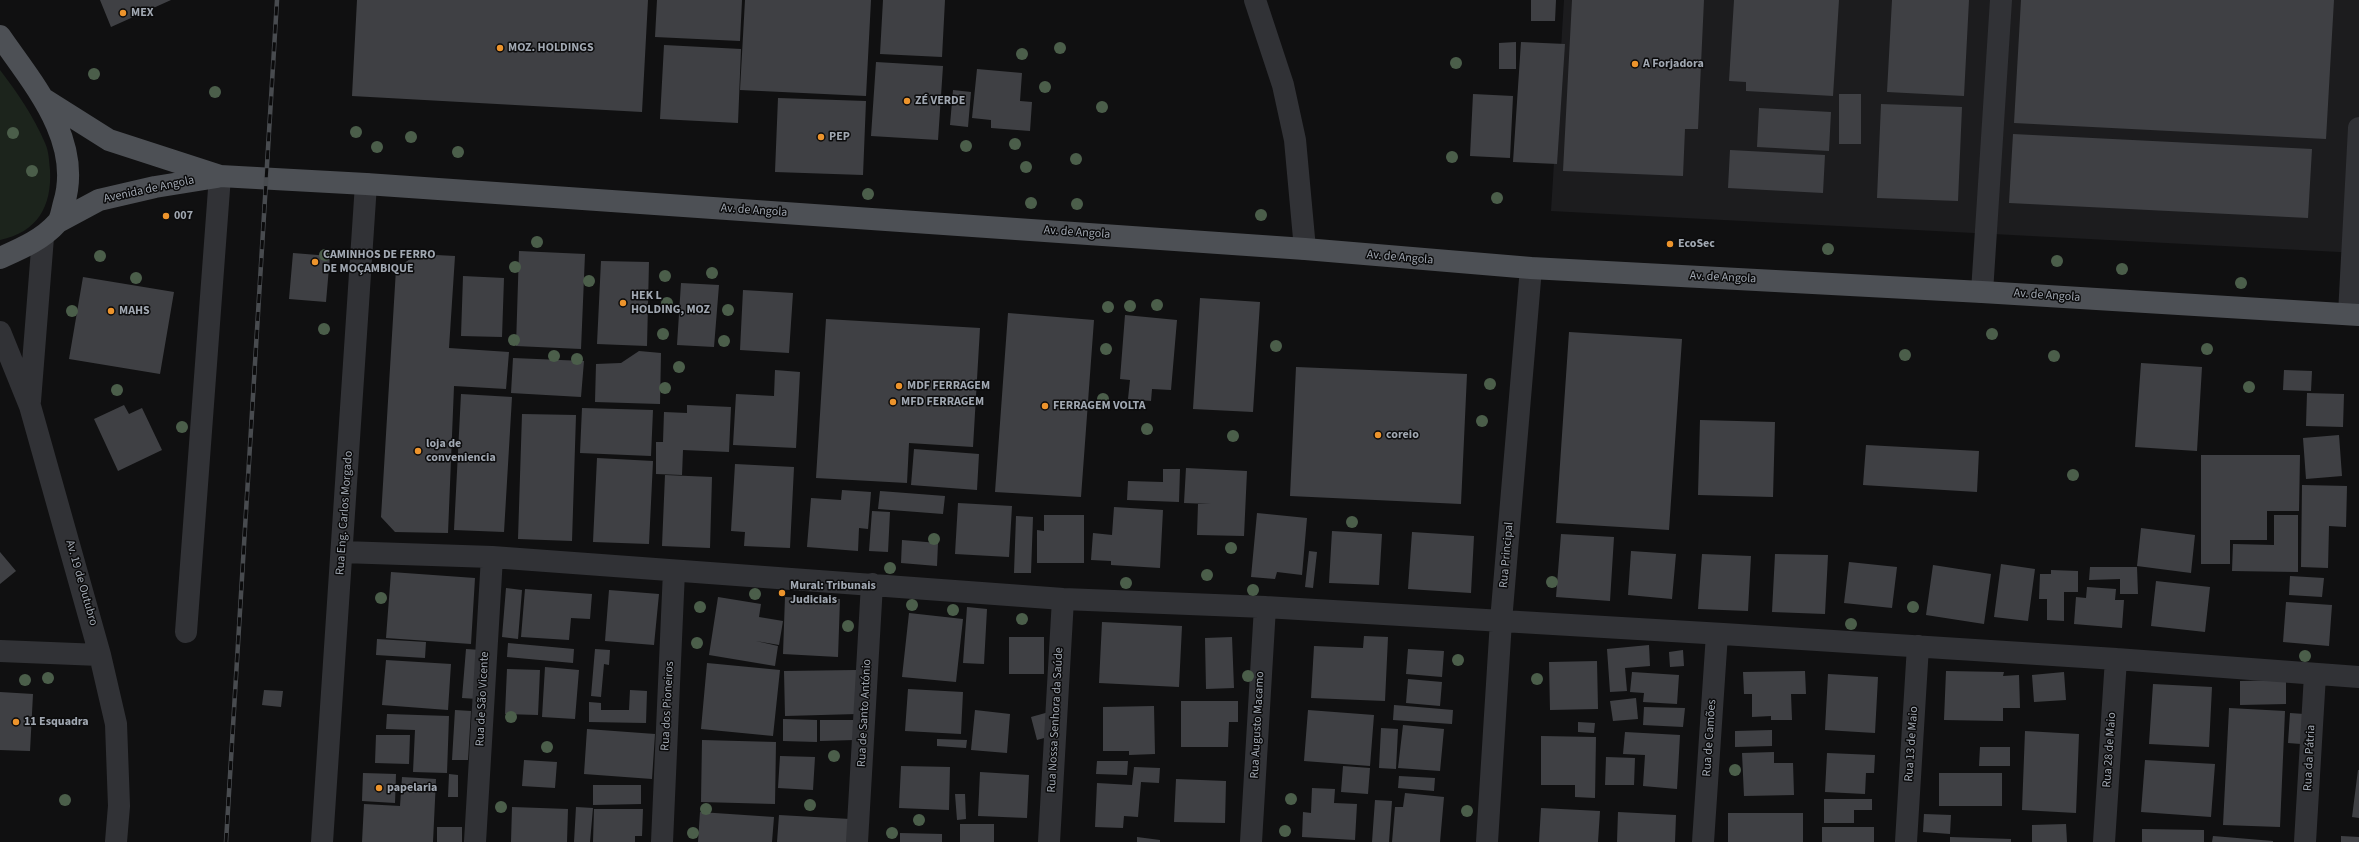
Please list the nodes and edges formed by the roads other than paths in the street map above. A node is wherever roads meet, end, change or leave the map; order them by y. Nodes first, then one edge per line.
1 (1255, 0) edge
2 (2001, 0) edge
3 (0, 36) edge
4 (44, 99) junction
5 (2359, 128) edge
6 (220, 176) junction
7 (366, 184) junction
8 (58, 222) junction
9 (43, 237) junction
10 (1305, 249) junction
11 (0, 258) edge
12 (1531, 268) junction
13 (1982, 292) junction
14 (2354, 315) edge
15 (0, 332) edge
16 (30, 406) junction
17 (342, 552) junction
18 (492, 557) junction
19 (674, 571) junction
20 (872, 584) junction
21 (1063, 598) junction
22 (1265, 607) junction
23 (1501, 621) junction
24 (186, 632) dead end
25 (1716, 634) junction
26 (1918, 646) junction
27 (0, 651) edge
28 (100, 655) junction
29 (2116, 658) junction
30 (2315, 674) junction
31 (2359, 677) edge
32 (116, 842) edge
33 (322, 842) edge
34 (475, 842) edge
35 (662, 842) edge
36 (857, 842) edge
37 (1049, 842) edge
38 (1251, 842) edge
39 (1487, 842) edge
40 (1703, 842) edge
41 (1906, 842) edge
42 (2104, 842) edge
43 (2305, 842) edge

1 - 10 street
2 - 13 street
3 - 4 main road
4 - 6 main road
4 - 8 main road
5 - 14 street
6 - 7 main road
6 - 8 main road, Avenida de Angola
6 - 24 street
7 - 10 main road, Av. de Angola
7 - 17 street, Rua Eng. Carlos Morgado
8 - 9 main road
9 - 11 main road
9 - 16 street
10 - 12 main road, Av. de Angola
12 - 13 main road, Av. de Angola
12 - 23 street, Rua Principal
13 - 14 main road, Av. de Angola
15 - 16 street, Av. 19 de Outubro
16 - 28 street, Av. 19 de Outubro
17 - 18 street
17 - 33 street, Rua Eng. Carlos Morgado
18 - 19 street
18 - 34 street, Rua de São Vicente
19 - 20 street
19 - 35 street, Rua dos Pioneiros
20 - 21 street
20 - 36 street, Rua de Santo António
21 - 22 street
21 - 37 street, Rua Nossa Senhora da Saúde
22 - 23 street
22 - 38 street, Rua Augusto Macamo
23 - 25 street
23 - 39 street, Rua Principal
25 - 26 street
25 - 40 street, Rua de Camões
26 - 29 street
26 - 41 street, Rua 13 de Maio
27 - 28 street
28 - 32 street, Av. 19 de Outubro
29 - 30 street
29 - 42 street, Rua 28 de Maio
30 - 31 street
30 - 43 street, Rua da Pátria

